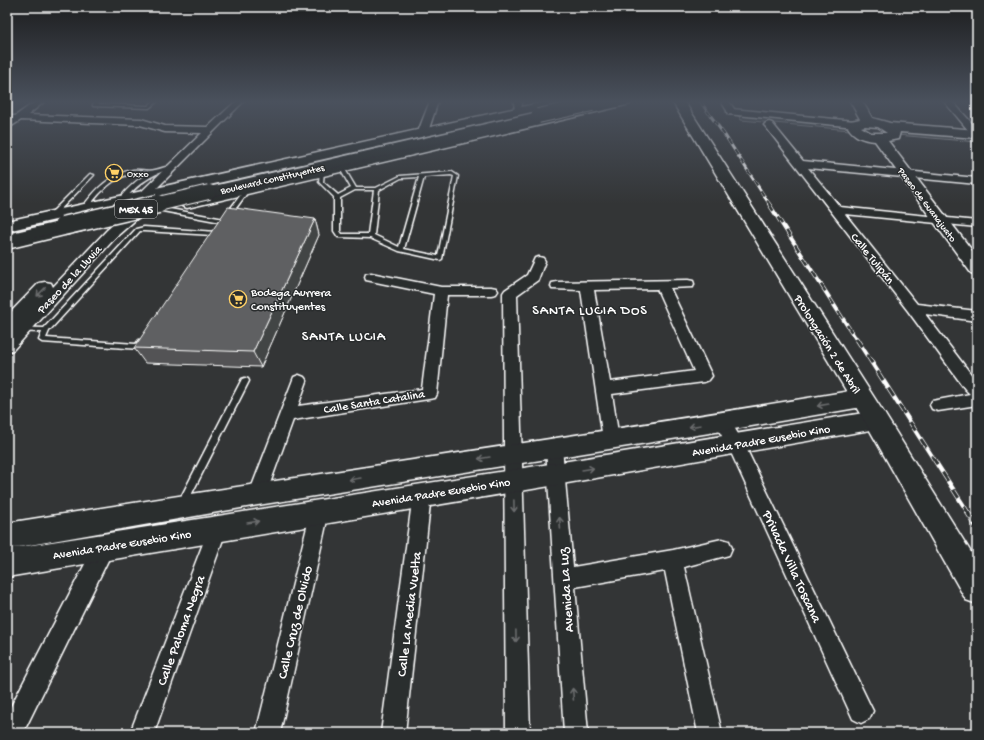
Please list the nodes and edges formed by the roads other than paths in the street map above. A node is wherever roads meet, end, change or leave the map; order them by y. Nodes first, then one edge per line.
1 (203, 136) edge
2 (409, 136) edge
3 (425, 136) edge
4 (448, 136) edge
5 (699, 136) edge
6 (777, 136) edge
7 (888, 136) edge
8 (933, 136) edge
9 (977, 137) edge
10 (800, 164) junction
11 (341, 167) junction
12 (169, 170) junction
13 (322, 171) junction
14 (154, 172) junction
15 (906, 174) junction
16 (92, 175) dead end
17 (422, 175) junction
18 (977, 180) edge
19 (204, 187) junction
20 (248, 189) junction
21 (354, 189) junction
22 (377, 189) junction
23 (160, 191) junction
24 (146, 194) junction
25 (337, 196) junction
26 (121, 200) junction
27 (193, 202) junction
28 (85, 208) junction
29 (159, 209) junction
30 (835, 210) junction
31 (127, 216) junction
32 (58, 221) junction
33 (224, 221) junction
34 (940, 221) junction
35 (977, 224) edge
36 (91, 225) junction
37 (7, 226) edge
38 (7, 232) edge
39 (217, 234) junction
40 (370, 236) junction
41 (7, 239) edge
42 (212, 240) edge
43 (7, 245) edge
44 (401, 250) junction
45 (539, 261) dead end
46 (977, 268) edge
47 (371, 277) dead end
48 (661, 284) junction
49 (688, 284) dead end
50 (587, 285) junction
51 (557, 286) dead end
52 (441, 291) junction
53 (491, 291) dead end
54 (914, 308) junction
55 (977, 316) edge
56 (7, 328) edge
57 (22, 330) junction
58 (46, 330) junction
59 (145, 337) edge
60 (7, 346) edge
61 (245, 381) dead end
62 (299, 381) dead end
63 (604, 389) junction
64 (977, 391) edge
65 (862, 398) junction
66 (977, 399) edge
67 (938, 405) dead end
68 (288, 414) junction
69 (876, 420) junction
70 (722, 422) junction
71 (611, 439) junction
72 (736, 444) junction
73 (554, 448) junction
74 (514, 453) junction
75 (556, 474) junction
76 (513, 481) junction
77 (258, 494) junction
78 (422, 495) junction
79 (320, 511) junction
80 (173, 523) junction
81 (218, 528) junction
82 (7, 536) edge
83 (105, 546) junction
84 (722, 548) dead end
85 (673, 560) junction
86 (7, 563) edge
87 (564, 579) junction
88 (977, 588) edge
89 (861, 711) dead end
90 (10, 733) edge
91 (142, 733) edge
92 (268, 733) edge
93 (393, 733) edge
94 (518, 733) edge
95 (576, 733) edge
96 (710, 733) edge

1 - 12 street
2 - 19 main road
3 - 19 main road, Boulevard Constituyentes / MEX 45
4 - 11 main road
5 - 65 main road, Prolongación 2 de Abril
6 - 10 street, Calle Tulipán
7 - 15 main road, Paseo de Guanajuato
8 - 9 main road
10 - 15 street
10 - 30 street, Calle Tulipán
11 - 13 main road
11 - 21 lane
12 - 14 lane
12 - 23 street
12 - 24 street
13 - 20 main road
13 - 25 lane
14 - 26 lane
14 - 28 lane
15 - 18 street
15 - 34 main road, Paseo de Guanajuato
16 - 32 lane
17 - 22 lane
17 - 44 lane
17 - 44 lane
19 - 23 main road
19 - 27 street
19 - 32 main road, Boulevard Constituyentes / MEX 45, bridge
20 - 27 main road
20 - 33 lane
21 - 22 lane
21 - 25 lane
22 - 40 lane
23 - 24 main road
23 - 31 street
24 - 26 main road
24 - 31 street
25 - 40 lane
26 - 28 main road
27 - 29 main road
28 - 32 main road
28 - 36 street
29 - 31 main road
29 - 33 lane
30 - 34 street
30 - 54 street, Calle Tulipán
31 - 36 street
31 -> 56 street, Paseo de la Lluvia
31 - 57 street, Paseo de la Lluvia
32 - 37 main road
32 - 38 main road, Boulevard Constituyentes / MEX 45
32 - 41 main road, Boulevard Constituyentes / MEX 45
33 - 39 lane
34 - 35 street
34 - 46 main road, Paseo de Guanajuato
36 - 43 street
39 - 42 lane
39 - 58 lane
40 - 44 lane
45 - 74 street
47 - 52 street
48 - 49 street
48 - 50 street
48 - 63 street
50 - 51 street
50 - 63 street
52 - 53 street
52 - 68 street, Calle Santa Catalina
54 - 55 street
54 - 64 street, Calle Tulipán
56 - 57 lane
57 - 58 lane
57 - 60 street, Paseo de la Lluvia
58 - 59 lane
61 - 80 lane
62 - 68 street
63 - 71 street
65 - 69 main road, Prolongación 2 de Abril
65 -> 70 main road, Avenida Padre Eusebio Kino
66 - 67 street
68 - 77 street
69 - 72 main road, Avenida Padre Eusebio Kino
69 - 88 main road, Prolongación 2 de Abril
70 -> 71 main road, Avenida Padre Eusebio Kino
70 - 72 street, Privada Villa Toscana
71 - 73 main road, Avenida Padre Eusebio Kino
75 -> 72 main road, Avenida Padre Eusebio Kino
72 - 89 street, Privada Villa Toscana
73 - 74 main road, Avenida Padre Eusebio Kino
73 - 75 street, Avenida La Luz
74 - 76 street
74 -> 77 main road, Avenida Padre Eusebio Kino
75 - 76 main road, Avenida Padre Eusebio Kino
87 -> 75 street, Avenida La Luz
76 - 78 main road, Avenida Padre Eusebio Kino
76 -> 94 street
77 - 80 main road, Avenida Padre Eusebio Kino
78 - 79 main road, Avenida Padre Eusebio Kino
78 - 93 street, Calle La Media Vuelta
81 -> 79 main road, Avenida Padre Eusebio Kino
79 - 92 street, Calle Cruz de Olvido
80 - 81 main road, Avenida Padre Eusebio Kino
80 - 82 main road, Avenida Padre Eusebio Kino
80 - 83 main road, Avenida Padre Eusebio Kino
81 - 91 street, Calle Paloma Negra
83 - 86 main road, Avenida Padre Eusebio Kino
83 - 90 street
84 - 85 street
85 - 87 street
85 - 96 street
95 -> 87 street, Avenida La Luz

